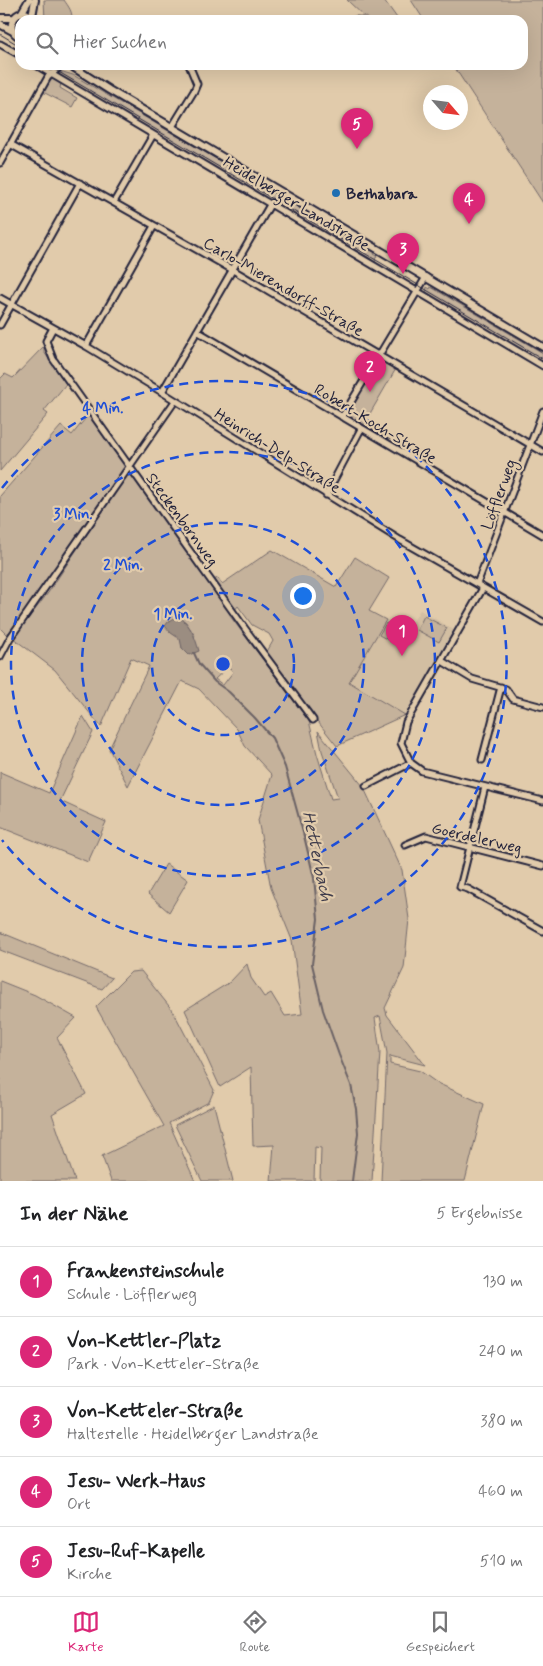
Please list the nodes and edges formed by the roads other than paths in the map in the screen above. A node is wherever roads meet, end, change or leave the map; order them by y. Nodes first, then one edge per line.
1 (29, 0) edge
2 (35, 0) edge
3 (22, 12) junction
4 (28, 15) edge
5 (33, 15) edge
6 (0, 18) edge
7 (11, 18) junction
8 (0, 24) edge
9 (11, 30) junction
10 (15, 34) edge
11 (0, 44) edge
12 (15, 53) edge
13 (44, 70) edge
14 (56, 70) edge
15 (78, 70) edge
16 (191, 70) edge
17 (51, 74) junction
18 (172, 127) junction
19 (153, 135) junction
20 (10, 144) junction
21 (0, 163) edge
22 (80, 183) junction
23 (114, 202) junction
24 (272, 203) junction
25 (154, 226) junction
26 (233, 270) junction
27 (426, 277) junction
28 (418, 291) junction
29 (0, 298) edge
30 (11, 305) junction
31 (0, 325) edge
32 (53, 328) junction
33 (197, 331) junction
34 (86, 346) junction
35 (543, 347) edge
36 (379, 356) junction
37 (543, 366) edge
38 (162, 392) junction
39 (175, 401) junction
40 (543, 411) edge
41 (342, 417) junction
42 (361, 429) junction
43 (529, 444) junction
44 (543, 452) edge
45 (130, 467) junction
46 (326, 495) junction
47 (505, 513) junction
48 (543, 535) edge
49 (477, 584) junction
50 (483, 588) junction
51 (543, 622) edge
52 (0, 657) edge
53 (442, 661) junction
54 (501, 687) junction
55 (543, 708) edge
56 (313, 720) dead end
57 (482, 760) dead end
58 (411, 764) junction
59 (366, 786) dead end
60 (485, 787) junction
61 (543, 801) edge
62 (405, 845) dead end
63 (469, 847) junction
64 (543, 866) edge
65 (543, 929) edge

1 - 3 street
2 - 5 street
3 - 4 street
3 - 7 street
6 - 7 street
7 - 9 street
8 - 9 street
9 - 10 street
11 - 12 street
13 - 17 street, Heidelberger Landstraße
14 - 17 street
15 - 18 street, Heidelberger Landstraße
16 - 18 street
17 - 19 street, Heidelberger Landstraße
17 - 20 street
18 - 27 street, Heidelberger Landstraße
19 - 23 street
19 - 24 street, Heidelberger Landstraße
20 - 21 street
20 - 22 street, Carlo-Mierendorff-Straße
22 - 23 street, Carlo-Mierendorff-Straße
22 - 30 street
23 - 25 street, Carlo-Mierendorff-Straße
24 - 26 street
24 - 28 street, Heidelberger Landstraße
25 - 26 street, Carlo-Mierendorff-Straße
25 - 34 street
26 - 33 street
26 - 36 street, Carlo-Mierendorff-Straße
27 - 28 street
27 - 35 street, Heidelberger Landstraße
28 - 36 street
28 - 37 street, Heidelberger Landstraße
29 - 30 street, Heinrich-Delp-Straße
30 - 31 street
30 - 32 street, Heinrich-Delp-Straße
32 - 34 street, Heinrich-Delp-Straße
32 - 45 street, Steckenbornweg
33 - 38 street
33 - 41 street, Robert-Koch-Straße
34 - 38 street, Heinrich-Delp-Straße
36 - 41 street
36 - 43 street, Carlo-Mierendorff-Straße
38 - 39 street, Heinrich-Delp-Straße
39 - 45 street
39 - 46 street, Heinrich-Delp-Straße
40 - 43 street, Löfflerweg
41 - 42 street, Robert-Koch-Straße
42 - 46 street
42 - 47 street, Robert-Koch-Straße
43 - 44 street, Carlo-Mierendorff-Straße
43 - 47 street, Löfflerweg
45 - 52 street
45 - 56 street, Steckenbornweg
46 - 49 street, Heinrich-Delp-Straße
47 - 48 street, Robert-Koch-Straße
47 - 49 street, Löfflerweg
49 - 50 street, Heinrich-Delp-Straße
50 - 51 street, Heinrich-Delp-Straße
50 - 53 street
53 - 54 street
53 - 58 street
54 - 55 street
54 - 57 street
58 - 59 street
58 - 60 street
60 - 61 street
60 - 63 street
62 - 63 street, Goerdelerweg
63 - 64 street, Goerdelerweg
63 - 65 street

